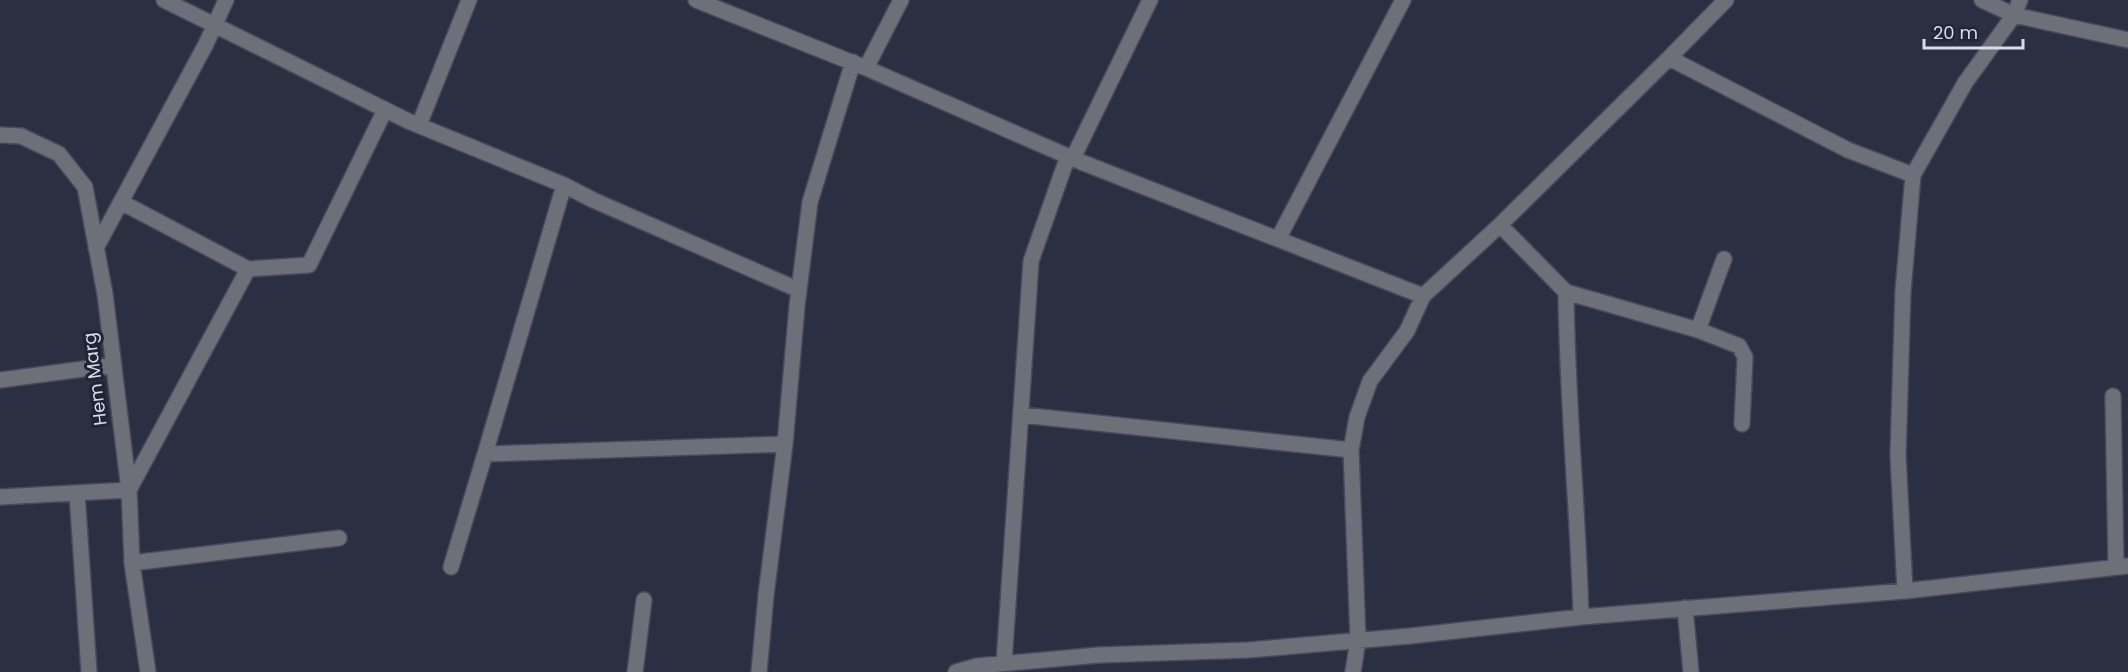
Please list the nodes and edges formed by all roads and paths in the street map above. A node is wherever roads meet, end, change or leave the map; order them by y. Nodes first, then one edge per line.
1 (164, 0) edge
2 (226, 0) edge
3 (469, 0) edge
4 (696, 0) edge
5 (901, 0) edge
6 (1150, 0) edge
7 (1403, 0) edge
8 (1726, 0) edge
9 (1982, 0) edge
10 (2020, 0) edge
11 (2014, 15) junction
12 (214, 26) junction
13 (2128, 40) edge
14 (1669, 58) junction
15 (860, 65) junction
16 (385, 110) junction
17 (419, 125) junction
18 (0, 135) edge
19 (1070, 157) junction
20 (1913, 175) junction
21 (564, 185) junction
22 (121, 202) junction
23 (1500, 225) junction
24 (1278, 239) junction
25 (96, 248) junction
26 (1724, 259) dead end
27 (248, 269) junction
28 (799, 290) junction
29 (1566, 292) junction
30 (1423, 296) junction
31 (1698, 330) junction
32 (113, 365) junction
33 (0, 381) edge
34 (2113, 396) dead end
35 (1022, 415) junction
36 (1742, 424) dead end
37 (785, 444) junction
38 (1351, 450) junction
39 (485, 454) junction
40 (129, 490) junction
41 (77, 493) junction
42 (0, 497) edge
43 (339, 538) dead end
44 (132, 563) junction
45 (2122, 566) edge
46 (452, 567) dead end
47 (1905, 591) junction
48 (644, 600) dead end
49 (1685, 608) junction
50 (1581, 617) junction
51 (1358, 640) junction
52 (1004, 663) junction
53 (88, 672) edge
54 (148, 672) edge
55 (635, 672) edge
56 (759, 672) edge
57 (956, 672) edge
58 (1353, 672) edge
59 (1691, 672) edge

1 - 12 street
2 - 12 street
3 - 17 street
4 - 15 street
5 - 15 street
6 - 19 street
7 - 24 street
8 - 14 street
9 - 11 street
10 - 11 street
11 - 13 street
11 - 20 street
12 - 16 street
12 - 22 street
14 - 20 street
14 - 23 street
15 - 19 street
15 - 28 street
16 - 17 street
16 - 27 street
17 - 21 street
18 - 25 street, Hem Marg
19 - 24 street
19 - 35 street
20 - 47 street
21 - 28 street
21 - 39 street
22 - 25 street
22 - 27 street
23 - 29 street
23 - 30 street
24 - 30 street
25 - 32 street, Hem Marg
26 - 31 street
27 - 40 street
28 - 37 street
29 - 31 street
29 - 50 street
30 - 38 street
31 - 36 street
32 - 33 street
32 - 40 street, Hem Marg
34 - 45 street
35 - 38 street
35 - 52 street
37 - 39 street
37 - 56 street
38 - 51 street
39 - 46 street
40 - 41 street
40 - 44 street, Hem Marg
41 - 42 street
41 - 53 street
43 - 44 street
44 - 54 street, Hem Marg
45 - 47 street
47 - 49 street
48 - 55 street
49 - 50 street
49 - 59 street
50 - 51 street
51 - 52 street
51 - 58 street
52 - 57 street

